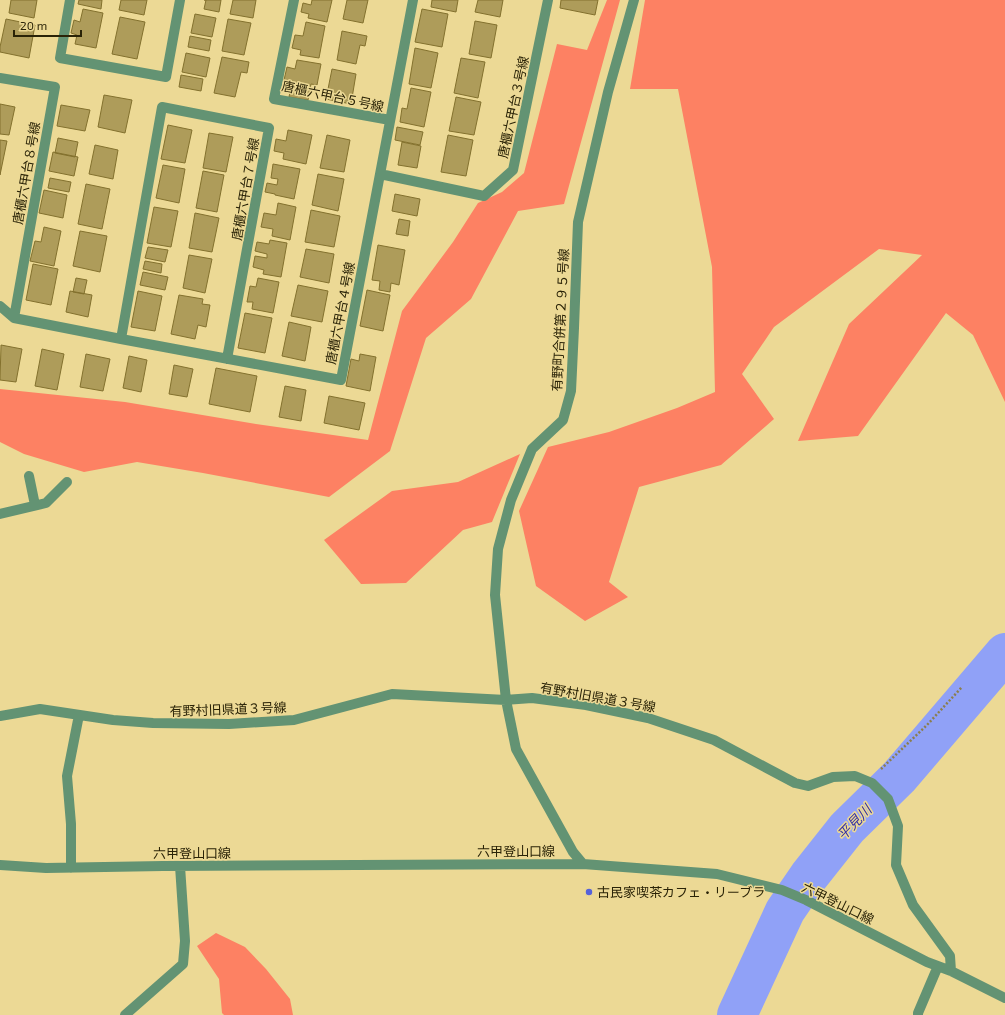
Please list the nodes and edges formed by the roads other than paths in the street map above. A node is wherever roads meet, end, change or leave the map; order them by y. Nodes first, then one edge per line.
1 (70, 0) edge
2 (180, 0) edge
3 (294, 0) edge
4 (412, 0) edge
5 (548, 0) edge
6 (634, 0) edge
7 (0, 78) edge
8 (390, 120) junction
9 (380, 174) junction
10 (0, 306) edge
11 (14, 318) junction
12 (121, 339) junction
13 (228, 359) junction
14 (29, 476) dead end
15 (67, 482) dead end
16 (36, 505) junction
17 (0, 514) edge
18 (506, 700) junction
19 (79, 715) junction
20 (0, 716) edge
21 (584, 864) junction
22 (0, 865) edge
23 (180, 866) junction
24 (71, 868) junction
25 (938, 966) junction
26 (951, 971) junction
27 (1005, 998) edge
28 (125, 1015) edge
29 (918, 1015) edge

1 - 2 street
3 - 8 street, 唐櫃六甲台５号線
4 - 8 street, 唐櫃六甲台４号線
5 - 9 street, 唐櫃六甲台３号線
6 - 18 street, 有野町合併第２９５号線
7 - 11 street, 唐櫃六甲台８号線
8 - 9 street, 唐櫃六甲台４号線
9 - 13 street, 唐櫃六甲台４号線
10 - 11 street, 唐櫃六甲台４号線
11 - 12 street, 唐櫃六甲台４号線
12 - 13 street, 唐櫃六甲台４号線
12 - 13 street, 唐櫃六甲台７号線
14 - 16 street
15 - 16 street
16 - 17 street
18 - 19 street, 有野村旧県道３号線
18 - 21 street, 有野町合併第２９５号線
18 - 26 street, 有野村旧県道３号線
19 - 20 street, 有野村旧県道３号線
19 - 24 street
21 - 23 street, 六甲登山口線
21 - 25 street, 六甲登山口線
22 - 24 street, 六甲登山口線
23 - 24 street, 六甲登山口線
23 - 28 street
25 - 26 street, 六甲登山口線
25 - 29 street
26 - 27 street, 六甲登山口線

